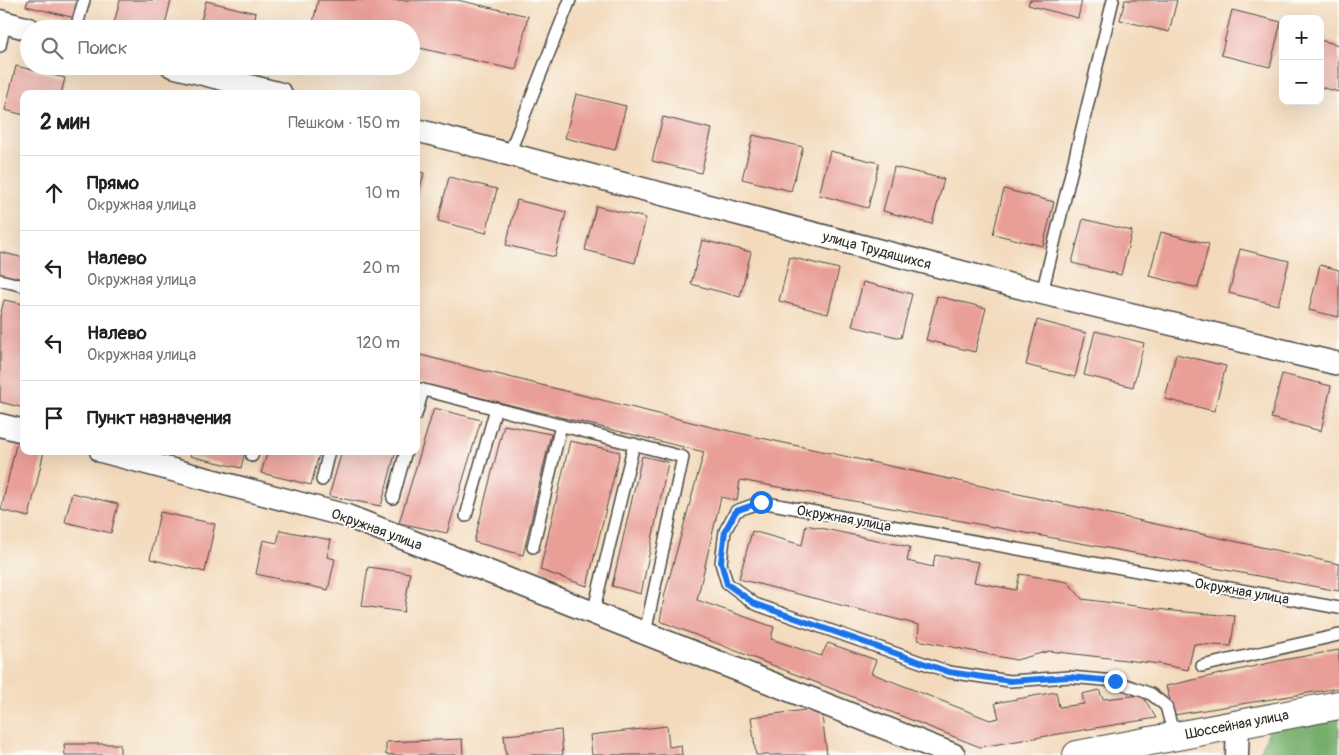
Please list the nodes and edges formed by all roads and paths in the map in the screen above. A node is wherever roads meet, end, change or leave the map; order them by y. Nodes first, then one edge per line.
1 (84, 0) edge
2 (1113, 0) edge
3 (566, 1) edge
4 (78, 20) edge
5 (2, 22) edge
6 (20, 27) edge
7 (0, 46) edge
8 (207, 75) edge
9 (265, 90) edge
10 (420, 131) edge
11 (509, 154) junction
12 (0, 280) edge
13 (20, 285) edge
14 (1042, 294) junction
15 (1339, 364) edge
16 (420, 389) edge
17 (496, 408) junction
18 (0, 425) edge
19 (561, 425) junction
20 (20, 430) edge
21 (634, 444) junction
22 (116, 455) edge
23 (328, 455) edge
24 (405, 455) edge
25 (322, 480) dead end
26 (393, 498) dead end
27 (466, 516) dead end
28 (533, 547) dead end
29 (1339, 608) edge
30 (593, 613) junction
31 (645, 633) junction
32 (1339, 635) edge
33 (1202, 666) dead end
34 (1339, 705) edge
35 (1238, 724) junction
36 (1174, 736) junction
37 (954, 755) edge
38 (1077, 755) edge
39 (1237, 755) edge

1 - 4 lane
2 - 14 lane
3 - 11 lane
5 - 6 street
5 - 7 lane
8 - 9 street
10 - 11 street, улица Трудящихся
11 - 14 street, улица Трудящихся
12 - 13 lane
14 - 15 street, улица Трудящихся
16 - 17 lane
17 - 19 lane
17 - 27 lane
18 - 20 street
19 - 21 lane
19 - 28 lane
21 - 30 lane
21 - 31 lane
22 - 30 street, Окружная улица
23 - 25 lane
24 - 26 lane
29 - 36 lane, Окружная улица
30 - 31 street, Окружная улица
31 - 37 street, Окружная улица
32 - 33 lane
34 - 35 street, Шоссейная улица
35 - 36 street, Шоссейная улица
35 - 39 street
36 - 38 street, Шоссейная улица

